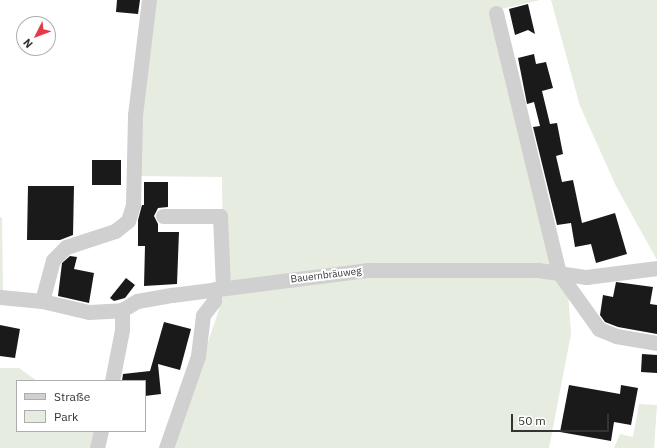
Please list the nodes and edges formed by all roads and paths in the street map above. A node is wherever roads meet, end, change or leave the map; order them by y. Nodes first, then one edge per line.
1 (149, 0) edge
2 (496, 13) dead end
3 (162, 216) dead end
4 (657, 268) edge
5 (559, 273) junction
6 (219, 288) junction
7 (0, 297) edge
8 (42, 301) junction
9 (122, 310) junction
10 (657, 343) edge
11 (112, 380) edge
12 (101, 432) edge
13 (96, 448) edge
14 (166, 448) edge

1 - 8 street
2 - 5 street
3 - 6 street
4 - 5 street, Bauernbräuweg
5 - 6 street, Bauernbräuweg
5 - 10 street
6 - 9 street, Bauernbräuweg
6 - 14 street
7 - 8 street, Bauernbräuweg
8 - 9 street, Bauernbräuweg
9 - 11 street
12 - 13 street

